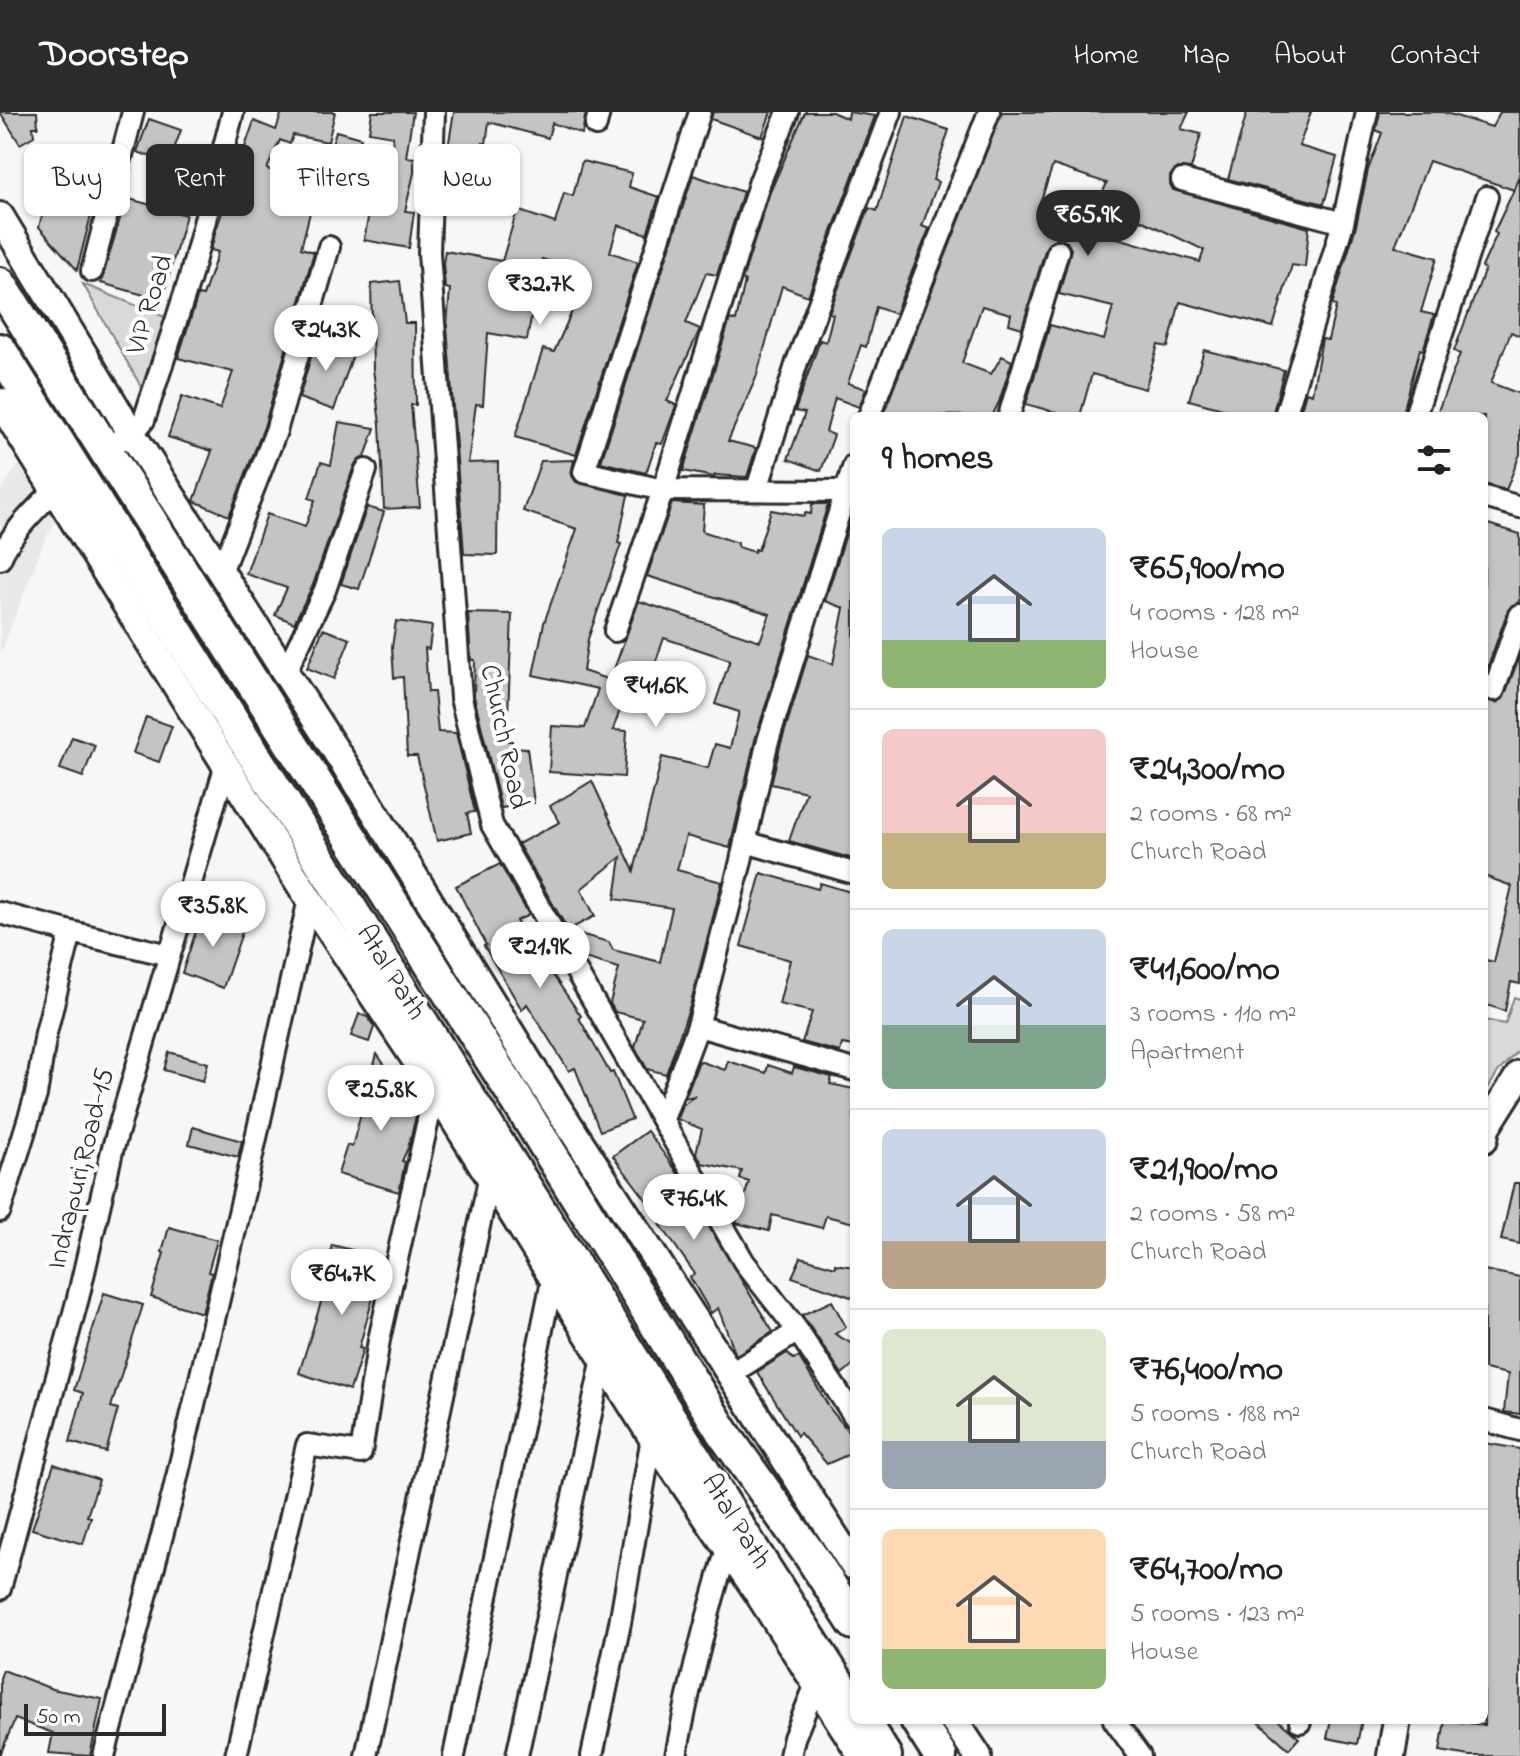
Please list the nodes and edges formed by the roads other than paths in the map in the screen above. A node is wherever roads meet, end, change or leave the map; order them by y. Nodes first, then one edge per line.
1 (133, 112) edge
2 (233, 112) edge
3 (434, 112) edge
4 (700, 112) edge
5 (788, 112) edge
6 (891, 112) edge
7 (989, 112) edge
8 (1367, 112) edge
9 (1182, 180) dead end
10 (1487, 197) dead end
11 (0, 216) edge
12 (1343, 223) junction
13 (329, 247) dead end
14 (1058, 251) dead end
15 (92, 271) dead end
16 (0, 284) edge
17 (0, 350) edge
18 (0, 402) edge
19 (871, 412) edge
20 (1010, 412) edge
21 (1286, 412) edge
22 (1416, 412) edge
23 (118, 441) junction
24 (366, 470) dead end
25 (65, 478) junction
26 (757, 489) junction
27 (663, 490) junction
28 (850, 490) edge
29 (1488, 498) edge
30 (1520, 507) edge
31 (0, 559) edge
32 (221, 572) junction
33 (1520, 615) edge
34 (615, 631) dead end
35 (285, 673) junction
36 (1494, 690) dead end
37 (226, 764) junction
38 (745, 842) junction
39 (850, 872) edge
40 (309, 899) junction
41 (0, 913) edge
42 (71, 932) junction
43 (169, 955) junction
44 (698, 1026) junction
45 (850, 1069) edge
46 (1520, 1074) edge
47 (435, 1089) junction
48 (663, 1119) junction
49 (1488, 1123) edge
50 (490, 1175) junction
51 (0, 1211) edge
52 (553, 1276) junction
53 (798, 1331) junction
54 (603, 1358) junction
55 (730, 1374) junction
56 (850, 1410) edge
57 (1488, 1421) edge
58 (1520, 1430) edge
59 (652, 1437) junction
60 (7, 1534) edge
61 (823, 1547) junction
62 (727, 1549) junction
63 (850, 1564) edge
64 (750, 1582) junction
65 (0, 1589) edge
66 (784, 1599) junction
67 (850, 1613) edge
68 (816, 1684) junction
69 (850, 1702) edge
70 (865, 1724) edge
71 (920, 1724) edge
72 (957, 1724) edge
73 (1117, 1724) edge
74 (1396, 1724) edge
75 (104, 1756) edge
76 (236, 1756) edge
77 (366, 1756) edge
78 (454, 1756) edge
79 (517, 1756) edge
80 (592, 1756) edge
81 (676, 1756) edge
82 (790, 1756) edge
83 (862, 1756) edge
84 (885, 1756) edge
85 (940, 1756) edge
86 (978, 1756) edge
87 (1140, 1756) edge
88 (1391, 1756) edge

1 - 15 street
2 - 23 street, VIP Road
3 - 48 street, Church Road
4 - 27 street
5 - 27 street
6 - 26 street
7 - 19 street
8 - 12 street
9 - 12 street
10 - 22 street
11 - 23 street
12 - 21 street
13 - 32 street
14 - 20 street
16 - 23 main road, Atal Path
17 - 25 main road, Atal Path
18 - 25 street
23 - 32 street
23 - 61 main road, Atal Path
24 - 35 street
25 - 31 street
25 - 37 street
25 - 66 main road, Atal Path
26 - 27 street
26 - 28 street
27 - 34 street
28 - 38 street
29 - 30 street
32 - 35 street
33 - 36 street
35 - 55 street
37 - 40 street
37 - 43 street, Indrapuri,Road-15
38 - 39 street
38 - 44 street
40 - 47 street
40 - 75 street
41 - 42 street
42 - 43 street
42 - 51 street
43 - 60 street, Indrapuri,Road-15
44 - 45 street
44 - 48 street
46 - 49 street
47 - 50 street
47 - 76 street
48 - 53 street, Church Road
50 - 52 street
50 - 77 street
52 - 54 street
52 - 78 street
53 - 55 street
53 - 56 street, Church Road
54 - 59 street
54 - 79 street
55 - 61 street
57 - 58 street
59 - 62 street
59 - 80 street
60 - 65 street, Indrapuri,Road-15
61 - 63 street
61 - 67 main road, Atal Path
62 - 64 street
62 - 81 street
64 - 66 main road
64 - 68 street
66 - 69 main road, Atal Path
68 - 82 street
68 - 83 street
70 - 84 main road
71 - 85 main road
72 - 86 street
73 - 87 street
74 - 88 street

